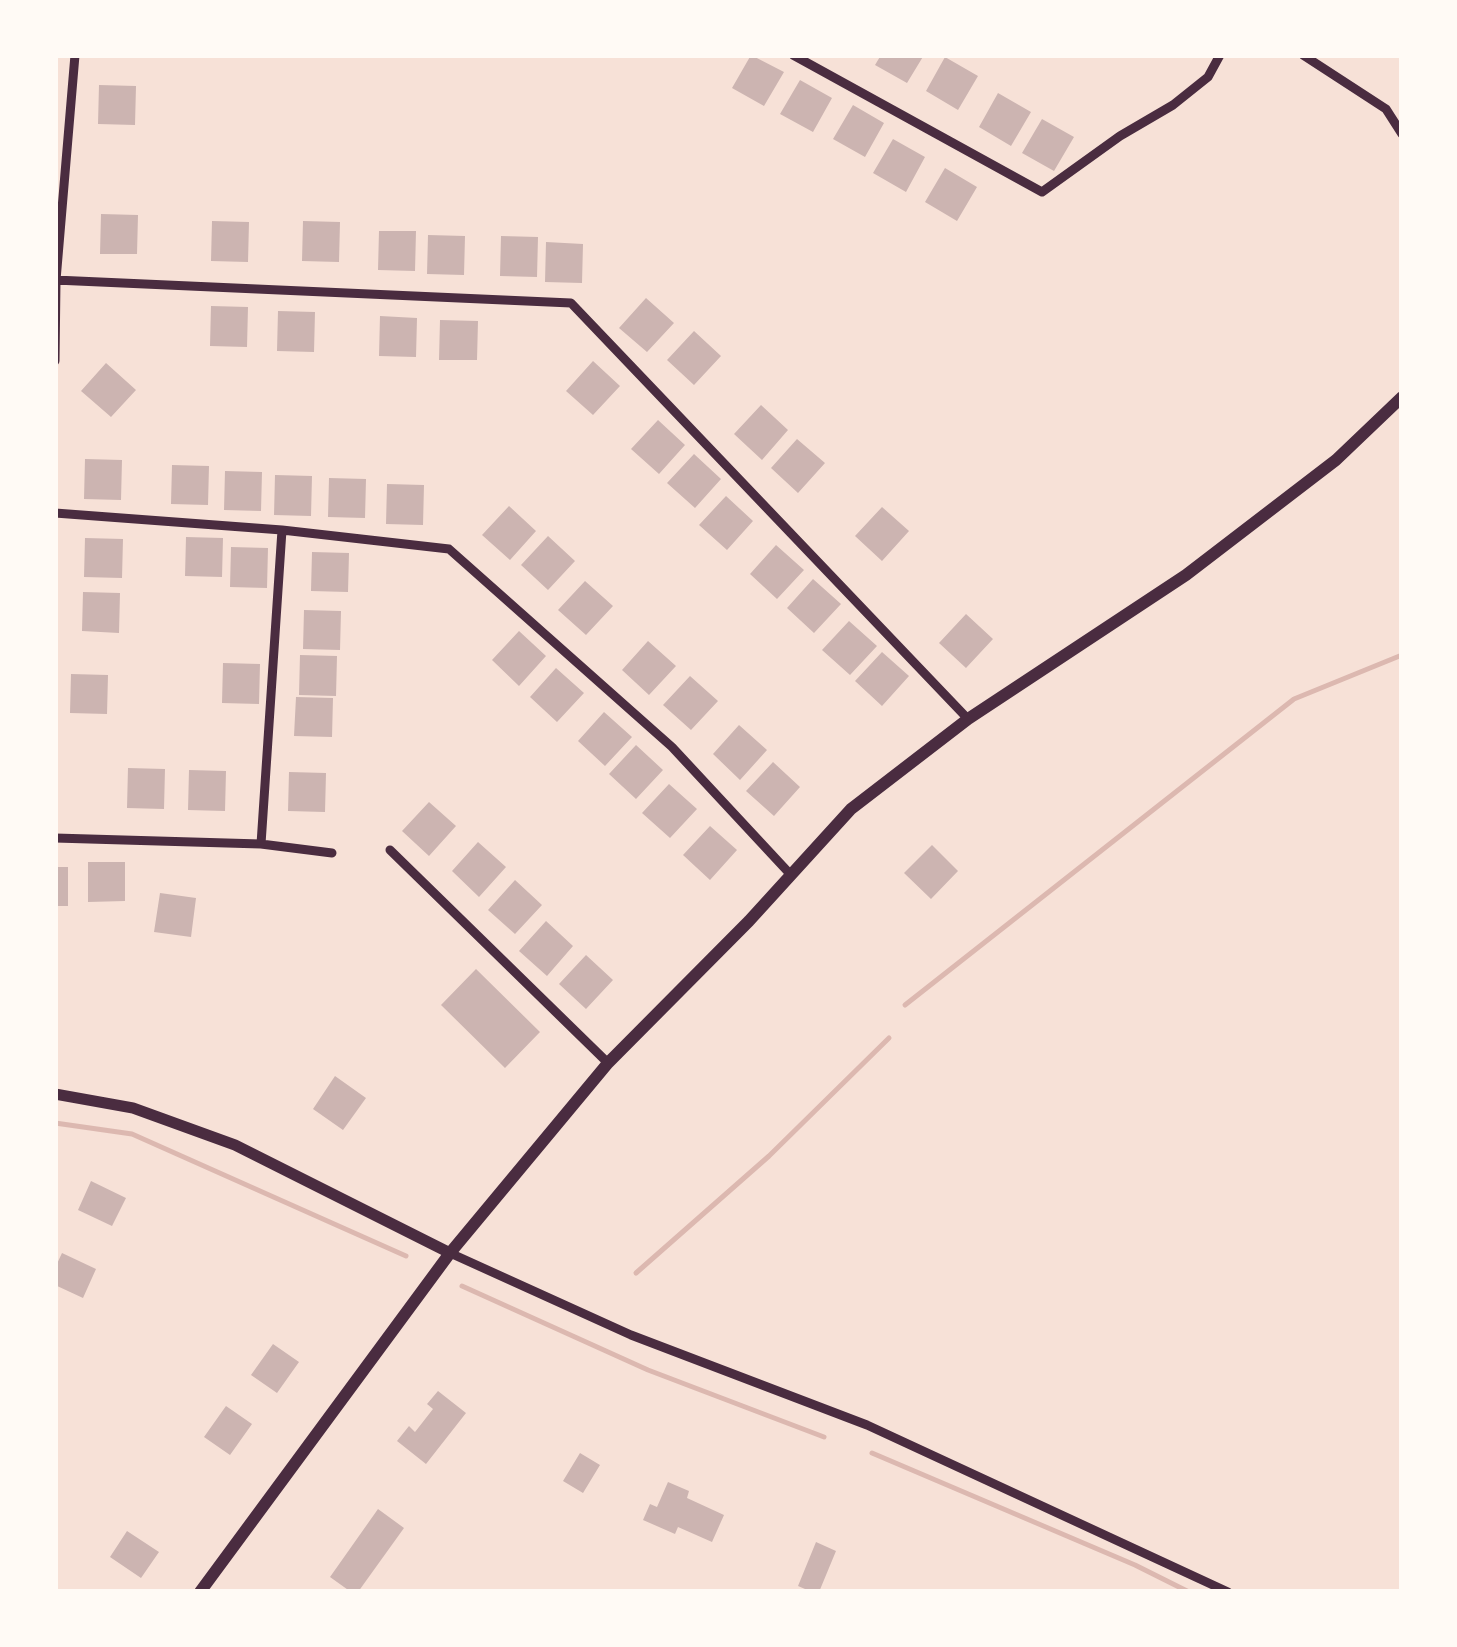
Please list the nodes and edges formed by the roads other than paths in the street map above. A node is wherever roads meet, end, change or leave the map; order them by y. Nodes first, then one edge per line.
1 (75, 55) edge
2 (792, 55) edge
3 (1220, 55) edge
4 (1303, 55) edge
5 (1402, 134) edge
6 (56, 280) edge
7 (55, 361) edge
8 (1402, 397) edge
9 (55, 513) edge
10 (282, 530) junction
11 (968, 719) junction
12 (55, 838) edge
13 (261, 844) junction
14 (390, 850) dead end
15 (332, 852) dead end
16 (790, 875) junction
17 (608, 1063) junction
18 (55, 1094) edge
19 (450, 1254) junction
20 (200, 1592) edge
21 (1228, 1592) edge

1 - 6 street
2 - 3 street
4 - 5 street
6 - 7 street
6 - 11 street
8 - 11 main road
9 - 10 street
10 - 13 street
10 - 16 street
11 - 16 main road
12 - 13 street
13 - 15 street
14 - 17 street
16 - 17 main road
17 - 19 main road
18 - 19 street
19 - 20 main road
19 - 21 street

